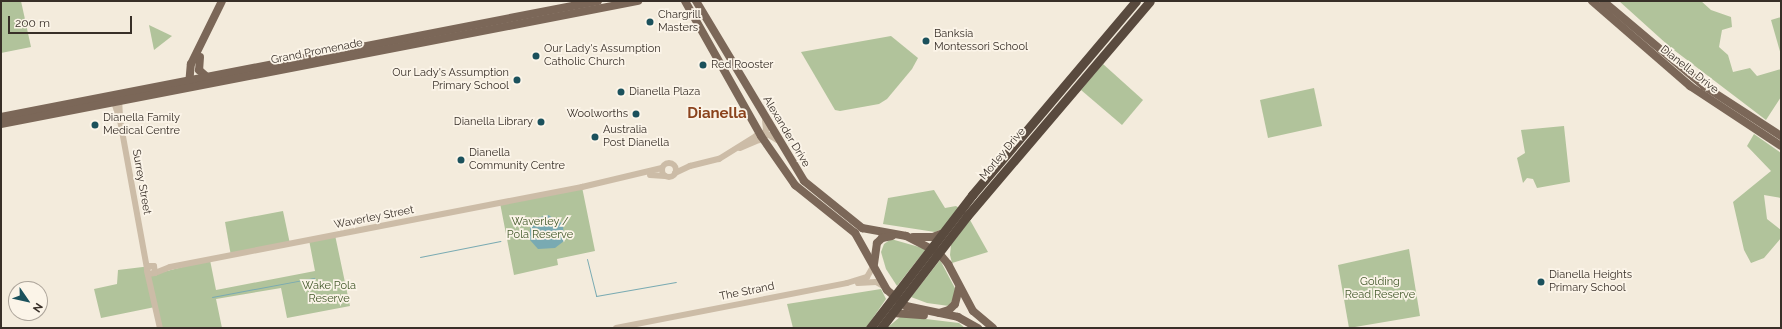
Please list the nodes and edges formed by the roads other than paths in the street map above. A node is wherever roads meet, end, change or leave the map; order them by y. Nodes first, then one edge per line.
1 (222, 1) edge
2 (228, 1) edge
3 (598, 1) edge
4 (638, 1) edge
5 (685, 1) edge
6 (696, 1) edge
7 (1136, 1) edge
8 (1150, 1) edge
9 (1592, 1) edge
10 (1604, 1) edge
11 (1111, 39) junction
12 (199, 55) junction
13 (207, 77) junction
14 (191, 84) junction
15 (166, 85) junction
16 (116, 98) junction
17 (1, 117) edge
18 (765, 120) junction
19 (1, 124) edge
20 (761, 136) junction
21 (1781, 136) edge
22 (777, 140) junction
23 (1781, 146) edge
24 (673, 165) junction
25 (690, 166) junction
26 (662, 168) junction
27 (675, 173) junction
28 (638, 176) junction
29 (664, 176) junction
30 (943, 233) junction
31 (903, 236) junction
32 (935, 250) junction
33 (874, 265) junction
34 (152, 270) junction
35 (885, 287) junction
36 (960, 288) junction
37 (897, 299) junction
38 (893, 313) junction
39 (936, 313) junction
40 (160, 328) edge
41 (616, 328) edge
42 (636, 328) edge
43 (870, 328) edge
44 (881, 328) edge
45 (978, 328) edge
46 (993, 328) edge

1 - 12 main road
2 - 12 main road
3 - 13 main road, Grand Promenade
4 - 14 main road, Grand Promenade
5 - 20 main road, Alexander Drive
6 - 18 main road, Alexander Drive
7 - 11 highway, Morley Drive
8 - 11 highway, Morley Drive
9 - 23 main road, Dianella Drive
10 - 21 main road, Dianella Drive
11 - 30 highway, Morley Drive
11 - 32 highway, Morley Drive
12 - 13 main road
12 - 14 main road
12 - 15 main road
13 - 14 main road, Grand Promenade
14 - 15 main road, Grand Promenade
14 - 16 main road, Grand Promenade
15 - 16 main road, Grand Promenade
16 - 17 main road, Grand Promenade
16 - 19 main road, Grand Promenade
16 - 34 street, Surrey Street
18 - 20 street
18 - 22 main road, Alexander Drive
20 - 22 street
20 - 25 street
20 - 33 main road, Alexander Drive
22 - 31 main road, Alexander Drive
24 - 25 street
24 - 26 street
24 - 27 street
25 - 27 street
26 - 28 street, Waverley Street
26 - 29 street
27 - 29 street
28 - 29 street, Waverley Street
28 - 34 street, Waverley Street
30 - 31 main road
30 - 32 highway, Morley Drive
31 - 32 main road, Alexander Drive
31 - 33 main road
32 - 36 main road, Alexander Drive
32 - 37 highway, Morley Drive
33 - 35 main road, Alexander Drive
33 - 41 street, The Strand
34 - 40 street, Surrey Street
35 - 37 main road, Alexander Drive
35 - 42 street, The Strand
36 - 39 main road
36 - 46 main road, Alexander Drive
37 - 38 highway, Morley Drive
37 - 39 main road, Alexander Drive
37 - 43 highway, Morley Drive
38 - 39 main road
38 - 44 highway, Morley Drive
39 - 45 main road, Alexander Drive

